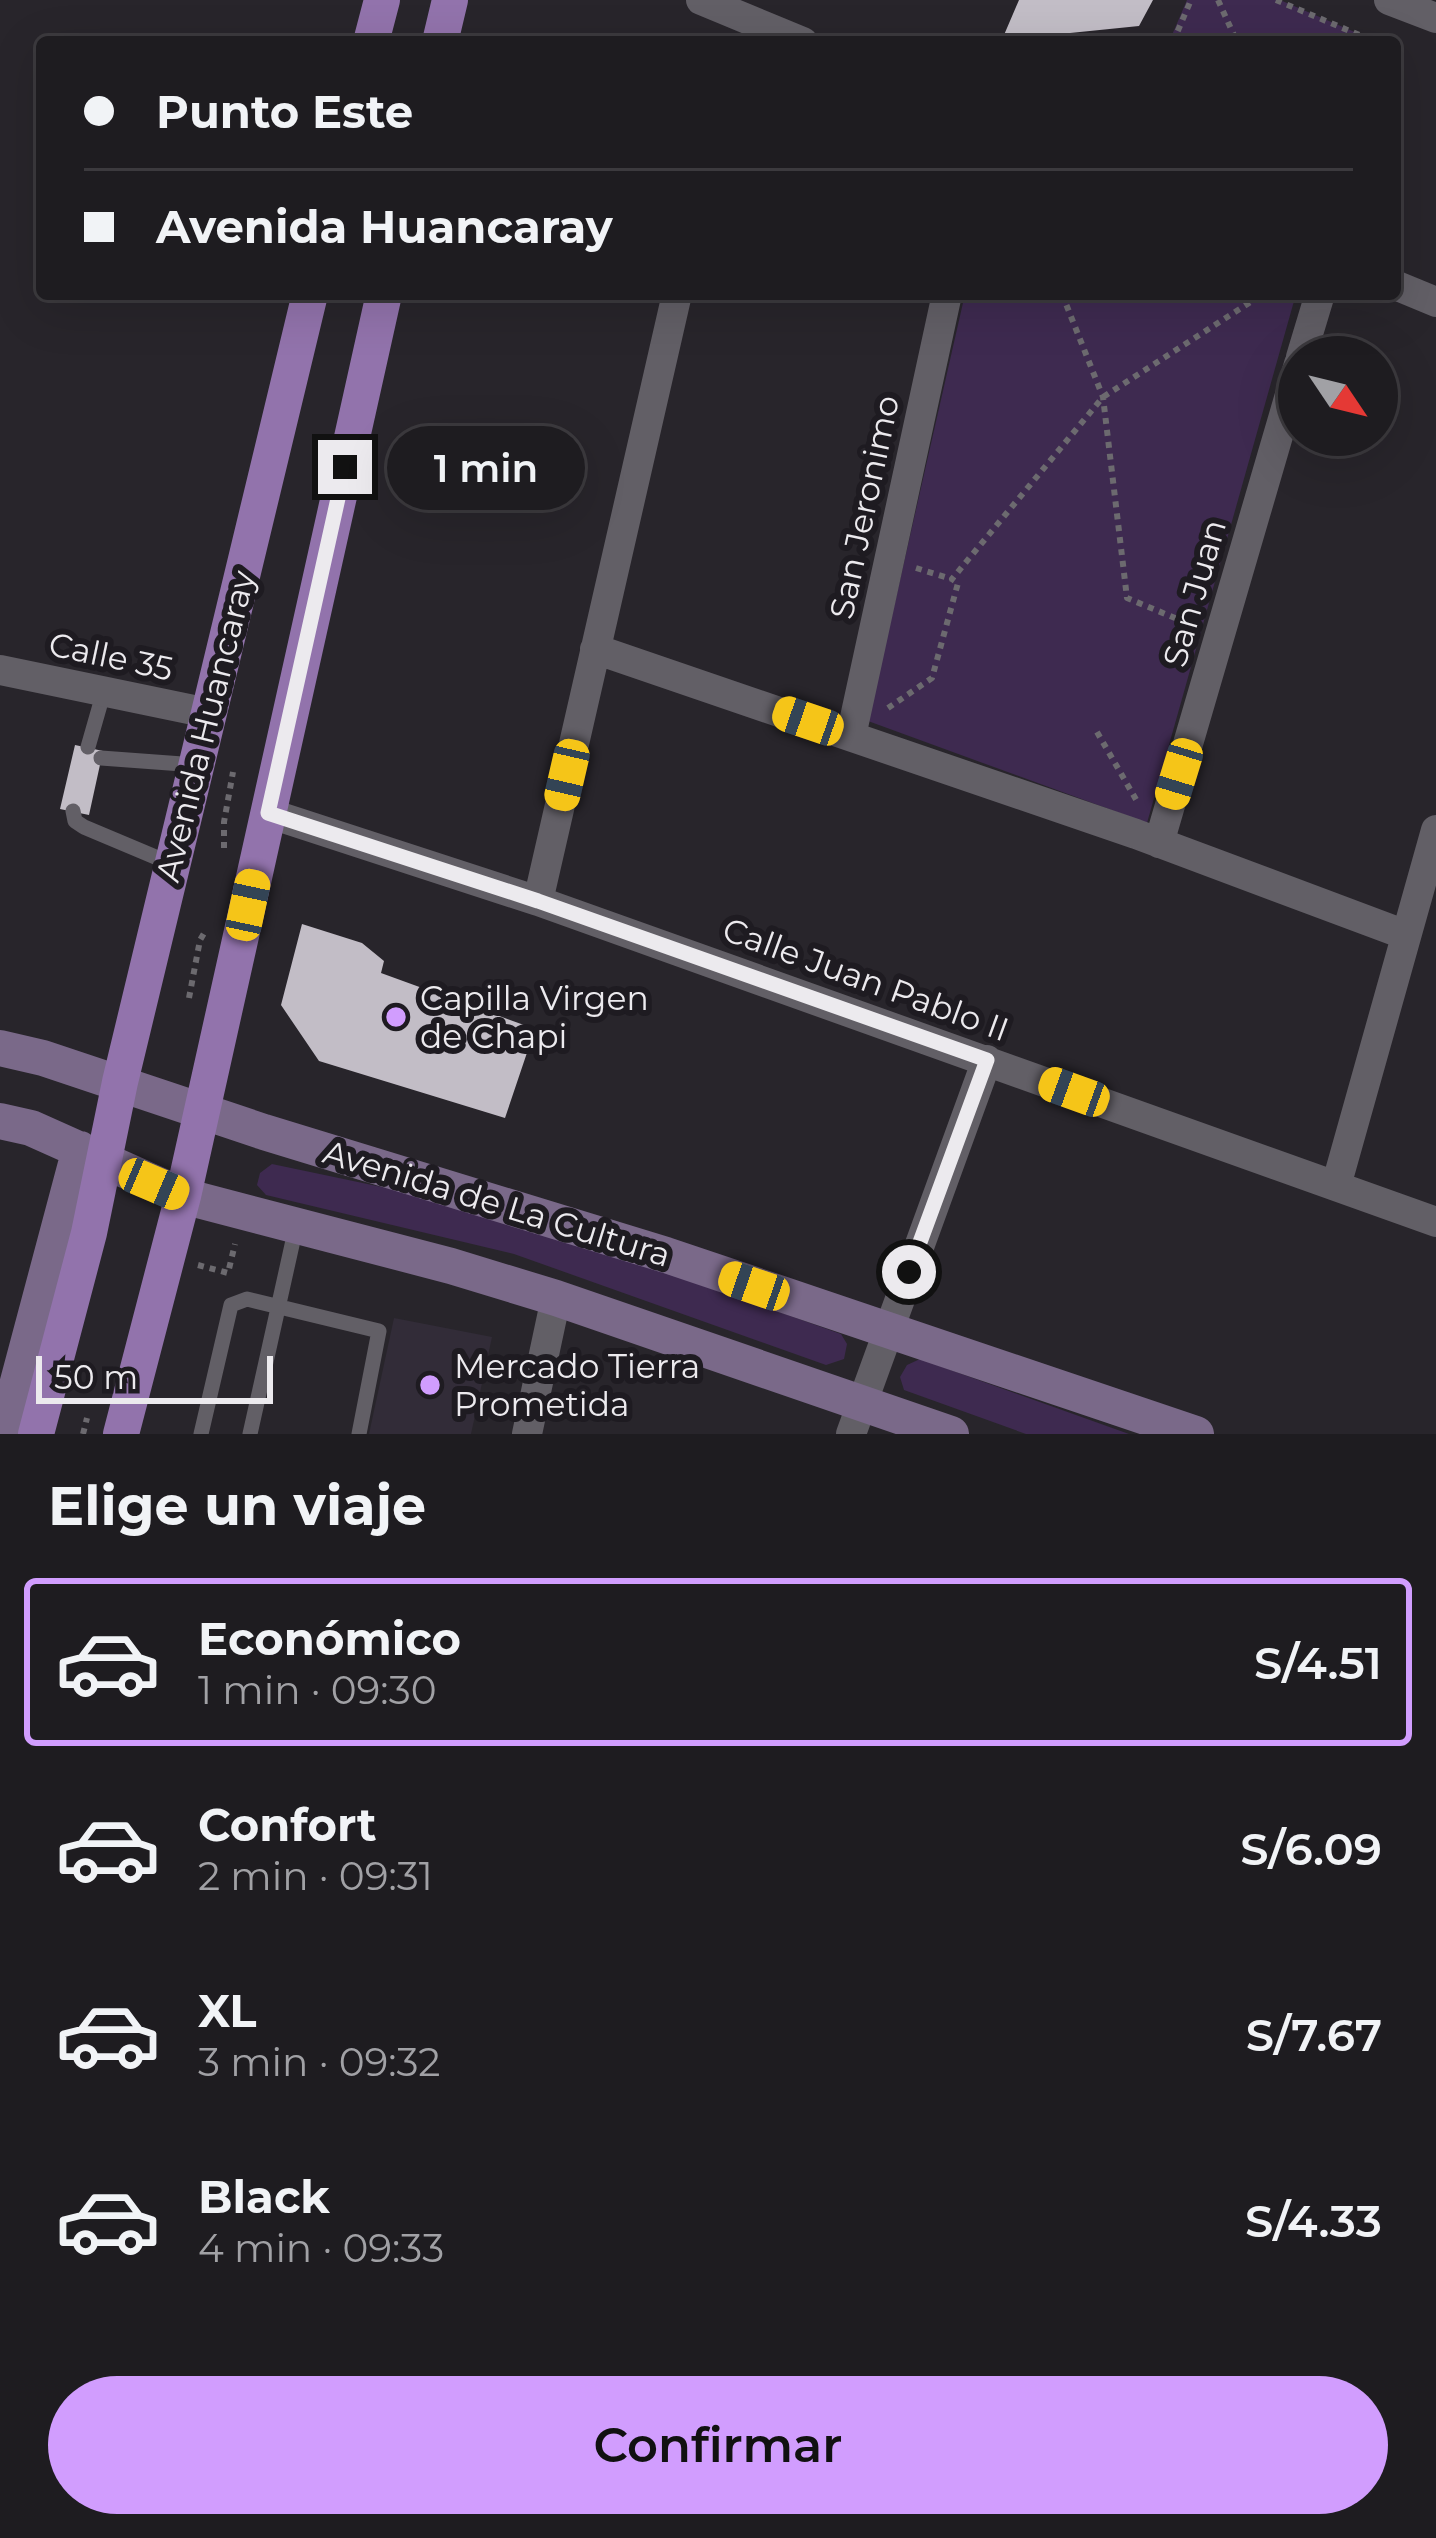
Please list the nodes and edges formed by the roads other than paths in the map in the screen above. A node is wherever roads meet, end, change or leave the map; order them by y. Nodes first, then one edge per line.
1 (382, 0) edge
2 (449, 0) edge
3 (701, 0) edge
4 (739, 19) edge
5 (373, 36) edge
6 (441, 36) edge
7 (786, 36) edge
8 (1401, 287) edge
9 (309, 300) edge
10 (383, 300) edge
11 (676, 300) edge
12 (946, 300) edge
13 (1318, 300) edge
14 (1436, 302) edge
15 (1307, 336) edge
16 (1278, 436) edge
17 (596, 649) junction
18 (0, 670) edge
19 (104, 692) junction
20 (208, 713) junction
21 (851, 736) junction
22 (196, 765) junction
23 (73, 811) dead end
24 (268, 813) junction
25 (1436, 830) edge
26 (1159, 843) junction
27 (172, 864) junction
28 (538, 901) junction
29 (1406, 935) junction
30 (0, 1048) edge
31 (987, 1060) junction
32 (120, 1082) junction
33 (202, 1110) junction
34 (0, 1121) edge
35 (92, 1154) junction
36 (1336, 1186) junction
37 (183, 1196) junction
38 (1436, 1222) edge
39 (296, 1227) junction
40 (556, 1298) junction
41 (279, 1306) junction
42 (888, 1332) junction
43 (856, 1418) edge
44 (4, 1434) edge
45 (36, 1434) edge
46 (121, 1434) edge
47 (200, 1434) edge
48 (250, 1434) edge
49 (358, 1434) edge
50 (527, 1434) edge
51 (952, 1434) edge
52 (1196, 1434) edge

1 - 5 main road
2 - 6 main road
3 - 4 street
4 - 7 street
8 - 14 street
9 - 20 main road, Avenida Huancaray
10 - 24 main road
11 - 17 street
12 - 21 street, San Jeronimo
13 - 15 street, San Juan
16 - 26 street, San Juan
17 - 21 street
17 - 28 street
18 - 19 street, Calle 35
19 - 20 street, Calle 35
19 - 22 lane
20 - 22 main road, Avenida Huancaray
21 - 26 street
22 - 27 main road, Avenida Huancaray
23 - 27 lane
24 - 28 street, Calle Juan Pablo II
24 - 33 main road
25 - 29 street
26 - 29 street
27 - 32 main road, Avenida Huancaray
28 - 31 street, Calle Juan Pablo II
29 - 36 street
30 - 32 main road, Avenida de La Cultura
31 - 36 street, Calle Juan Pablo II
31 - 42 street
32 - 33 main road, Avenida de La Cultura
32 - 35 main road, Avenida Huancaray
33 - 37 main road
33 - 42 main road, Avenida de La Cultura
34 - 35 main road
35 - 37 main road
35 - 44 main road
35 - 45 main road, Avenida Huancaray
36 - 38 street, Calle Juan Pablo II
37 - 39 main road
37 - 46 main road
39 - 40 main road
39 - 41 lane
40 - 43 main road
40 - 50 street
41 - 47 lane
41 - 48 lane
41 - 49 lane
42 - 43 street
42 - 52 main road, Avenida de La Cultura
43 - 51 main road

